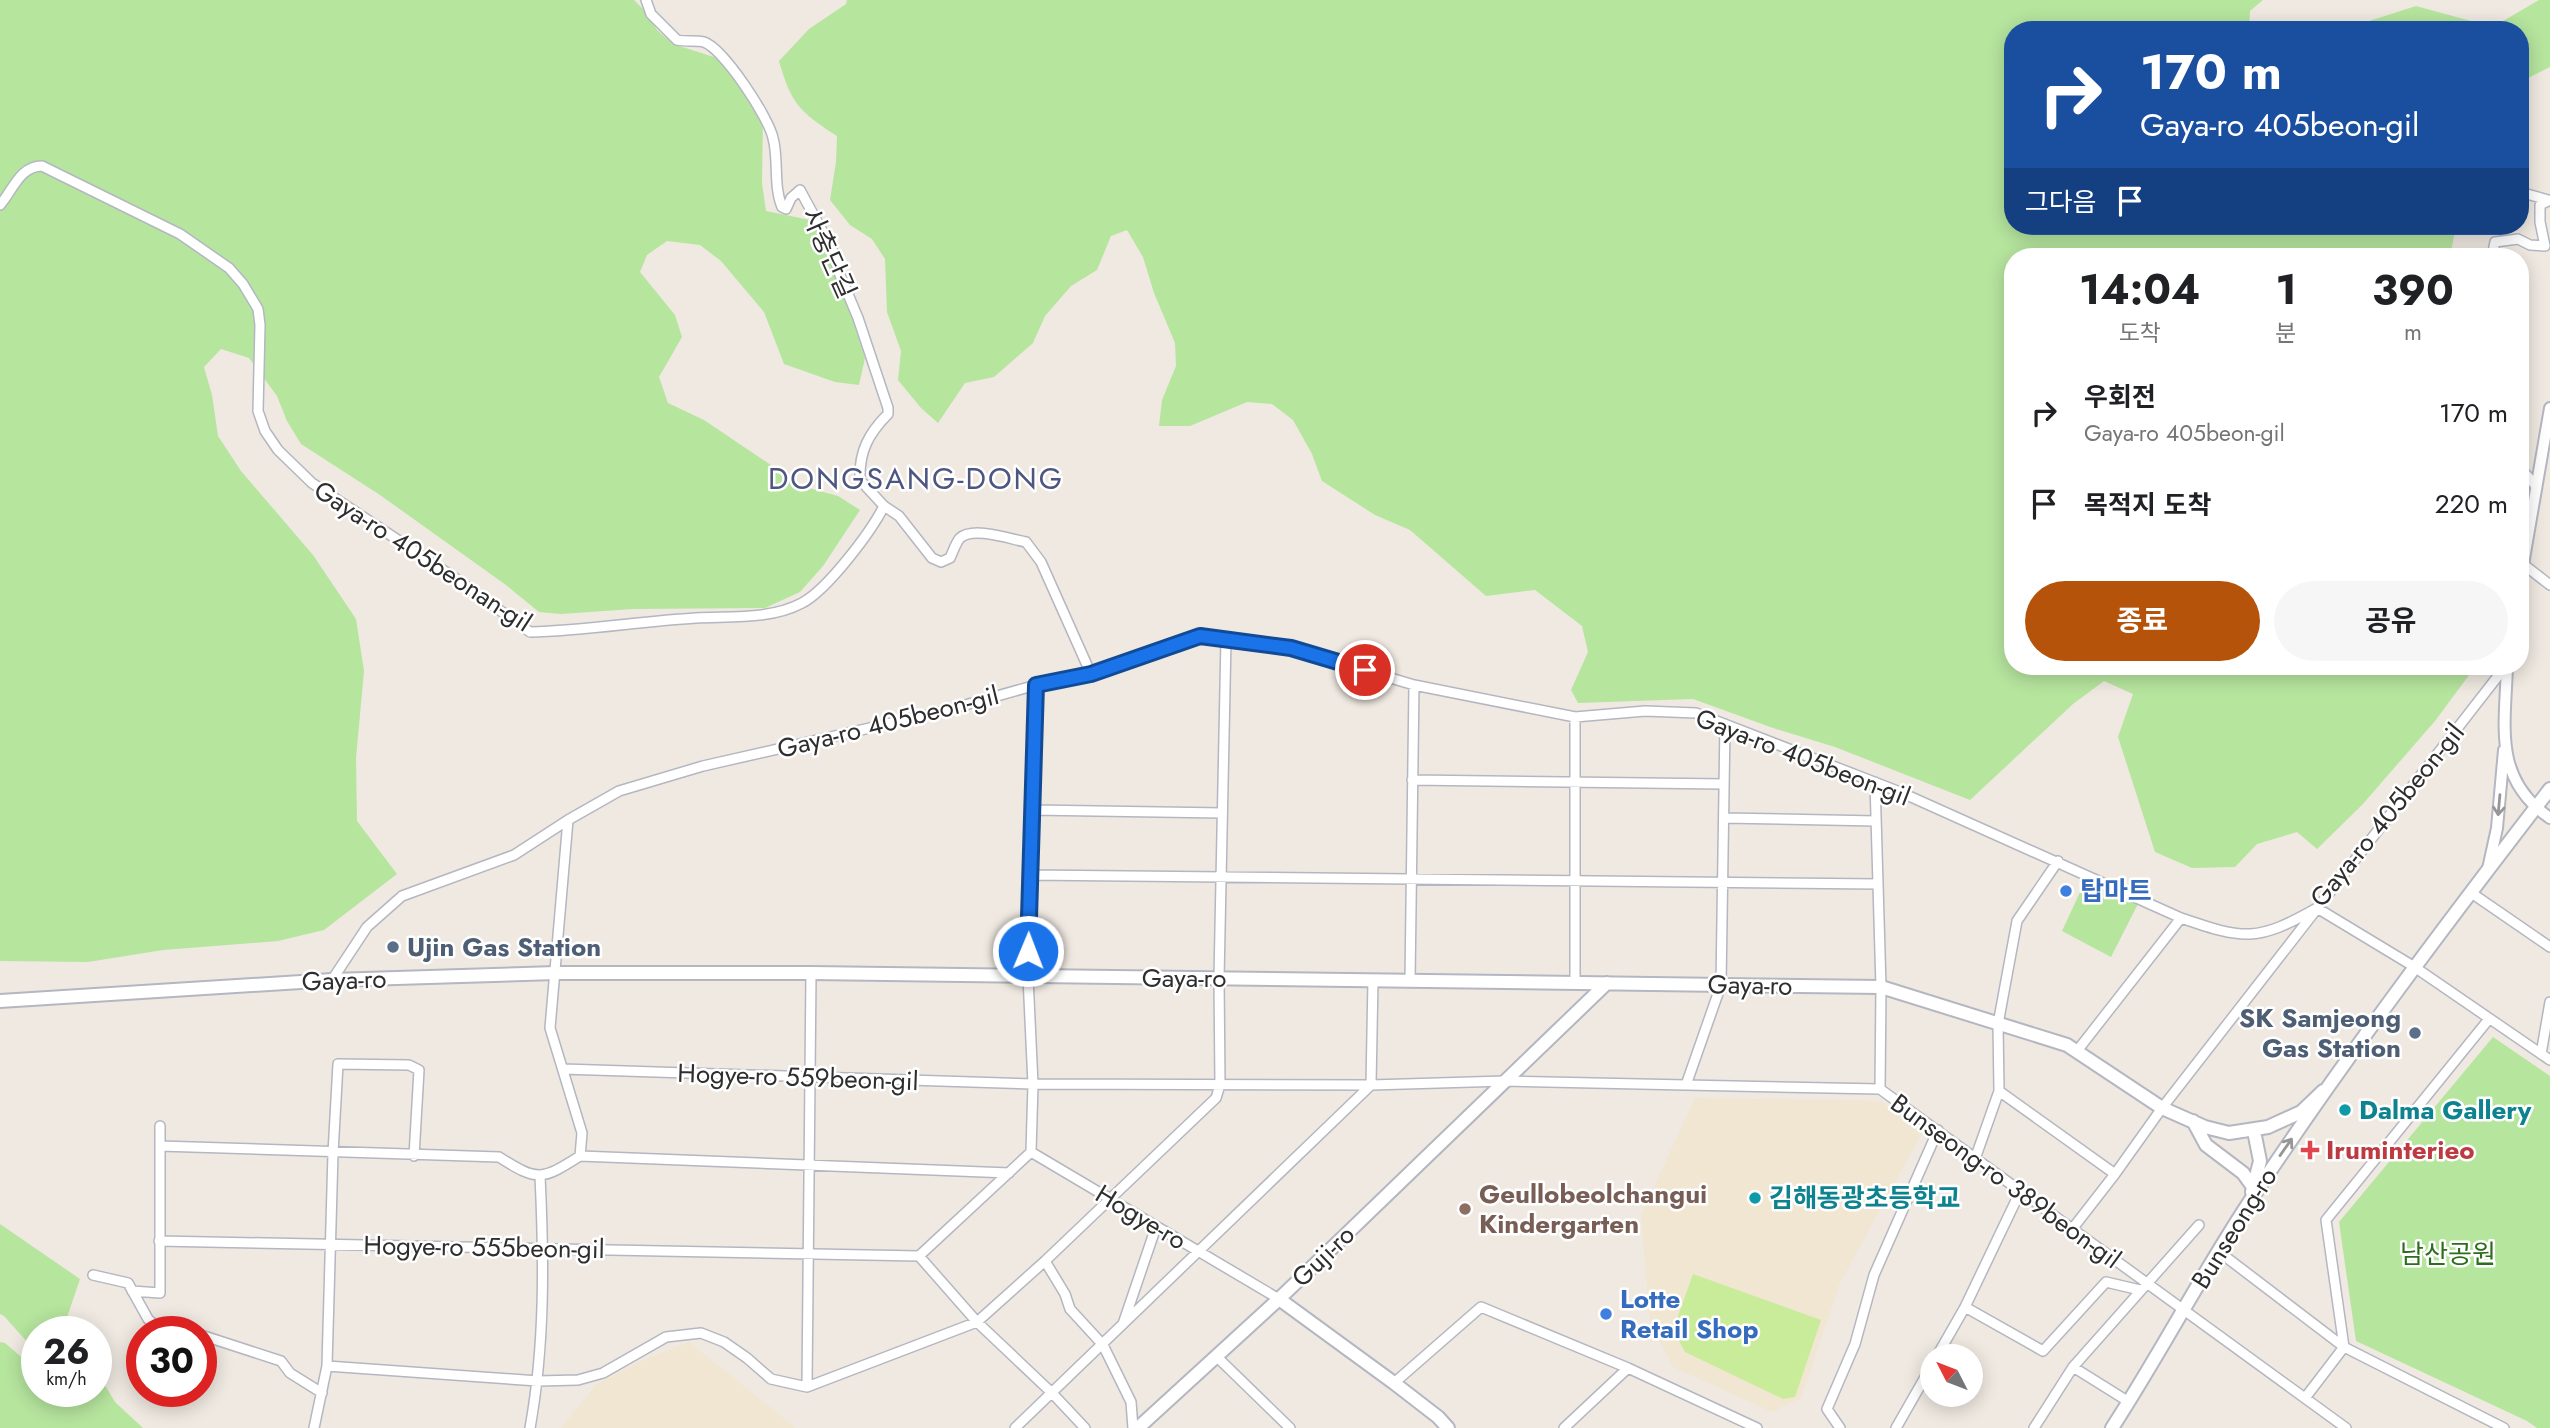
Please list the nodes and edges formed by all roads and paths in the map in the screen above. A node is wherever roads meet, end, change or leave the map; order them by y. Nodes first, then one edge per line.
1 (646, 0) edge
2 (2529, 194) edge
3 (2549, 200) edge
4 (0, 205) edge
5 (2493, 248) edge
6 (2550, 408) edge
7 (2548, 429) edge
8 (2529, 478) edge
9 (2536, 486) junction
10 (884, 506) junction
11 (2529, 528) edge
12 (2529, 569) edge
13 (2550, 585) edge
14 (1226, 639) junction
15 (1091, 674) junction
16 (2500, 675) edge
17 (2506, 675) edge
18 (1036, 685) junction
19 (1414, 685) junction
20 (1575, 717) junction
21 (1725, 723) junction
22 (2505, 740) junction
23 (1412, 780) junction
24 (1574, 781) junction
25 (1875, 782) junction
26 (1724, 784) junction
27 (2550, 789) edge
28 (2535, 808) junction
29 (1033, 810) junction
30 (1222, 813) junction
31 (1724, 818) junction
32 (2550, 818) edge
33 (568, 820) junction
34 (1876, 821) junction
35 (2058, 861) junction
36 (2488, 870) junction
37 (1030, 875) junction
38 (1223, 878) junction
39 (1413, 879) junction
40 (1574, 880) junction
41 (1723, 882) junction
42 (1878, 884) junction
43 (2470, 892) junction
44 (2317, 908) junction
45 (2181, 918) junction
46 (2550, 947) edge
47 (2413, 966) junction
48 (556, 972) junction
49 (811, 973) junction
50 (1028, 977) junction
51 (1219, 978) junction
52 (332, 980) junction
53 (1373, 980) junction
54 (1410, 981) junction
55 (1575, 982) junction
56 (1607, 984) junction
57 (1721, 985) junction
58 (1881, 987) junction
59 (0, 1001) edge
60 (2550, 1002) edge
61 (2490, 1018) junction
62 (1998, 1024) junction
63 (2077, 1051) junction
64 (2541, 1054) junction
65 (2550, 1060) edge
66 (563, 1069) junction
67 (810, 1077) junction
68 (1505, 1082) junction
69 (1033, 1084) junction
70 (1220, 1085) junction
71 (1371, 1085) junction
72 (1686, 1085) junction
73 (1880, 1089) junction
74 (1998, 1091) junction
75 (2323, 1091) junction
76 (2162, 1108) junction
77 (2193, 1121) junction
78 (160, 1126) dead end
79 (1938, 1130) junction
80 (2254, 1131) junction
81 (160, 1146) junction
82 (1031, 1152) junction
83 (333, 1153) junction
84 (414, 1156) junction
85 (580, 1156) junction
86 (1975, 1159) junction
87 (808, 1166) junction
88 (1009, 1173) junction
89 (2115, 1174) junction
90 (540, 1175) junction
91 (2253, 1187) junction
92 (2020, 1192) junction
93 (1112, 1199) junction
94 (2249, 1202) junction
95 (2199, 1225) dead end
96 (1156, 1227) junction
97 (2073, 1228) junction
98 (159, 1241) junction
99 (330, 1243) junction
100 (544, 1249) junction
101 (1199, 1251) junction
102 (2218, 1251) junction
103 (809, 1254) junction
104 (919, 1256) junction
105 (1045, 1261) junction
106 (93, 1275) dead end
107 (2143, 1287) junction
108 (132, 1291) junction
109 (1279, 1299) junction
110 (1965, 1307) junction
111 (2183, 1309) junction
112 (147, 1316) edge
113 (977, 1322) junction
114 (1123, 1326) junction
115 (217, 1340) edge
116 (1944, 1344) edge
117 (1103, 1345) junction
118 (2344, 1347) junction
119 (1216, 1356) junction
120 (327, 1366) junction
121 (2073, 1367) junction
122 (1628, 1368) junction
123 (538, 1381) junction
124 (1394, 1383) junction
125 (1920, 1386) edge
126 (807, 1387) junction
127 (322, 1393) junction
128 (1052, 1393) junction
129 (2305, 1398) junction
130 (2129, 1402) junction
131 (2497, 1426) edge
132 (314, 1428) edge
133 (530, 1428) edge
134 (1015, 1428) edge
135 (1085, 1428) edge
136 (1135, 1428) edge
137 (1290, 1428) edge
138 (1448, 1428) edge
139 (1564, 1428) edge
140 (1757, 1428) edge
141 (1840, 1428) edge
142 (1896, 1428) edge
143 (2034, 1428) edge
144 (2112, 1428) edge
145 (2346, 1428) edge

1 - 10 street, 사충단길
2 - 3 street
3 - 5 street
4 - 10 street, Gaya-ro 405beonan-gil
6 - 7 street
7 - 9 street
8 - 9 street
9 - 11 street
10 - 15 street
12 - 13 street
14 - 15 street, Gaya-ro 405beon-gil
14 - 19 street, Gaya-ro 405beon-gil
14 - 30 street
15 - 18 street, Gaya-ro 405beon-gil
16 - 44 street, Gaya-ro 405beon-gil
17 - 22 street
18 - 29 street
18 - 33 street, Gaya-ro 405beon-gil
19 - 20 street, Gaya-ro 405beon-gil
19 - 23 street
20 - 21 street, Gaya-ro 405beon-gil
20 - 24 street
21 - 25 street, Gaya-ro 405beon-gil
21 - 26 street
22 - 28 street
22 -> 36 street
23 - 24 street
23 - 39 street
24 - 26 street
24 - 40 street
25 - 34 street, Bunseong-ro 389beon-gil
25 - 35 street, Gaya-ro 405beon-gil
26 - 31 street
27 - 28 main road, Bunseong-ro
28 - 32 street
28 - 36 main road, Bunseong-ro
29 - 30 street
29 - 37 street
30 - 38 street
31 - 34 street
31 - 41 street
33 - 48 street
33 - 52 street, Gaya-ro 405beon-gil
34 - 42 street, Bunseong-ro 389beon-gil
35 - 45 street, Gaya-ro 405beon-gil
35 - 62 street
36 - 43 main road, Bunseong-ro
37 - 38 street
37 - 50 street
38 - 39 street
38 - 51 street
39 - 40 street
39 - 54 street
40 - 41 street
40 - 55 street
41 - 42 street
41 - 57 street
42 - 58 street, Bunseong-ro 389beon-gil
43 - 46 street
43 - 47 main road, Bunseong-ro
44 - 45 street, Gaya-ro 405beon-gil
44 - 47 street
44 - 76 street
45 - 63 street
47 - 61 street
47 - 75 main road, Bunseong-ro
48 - 49 main road, Gaya-ro
48 - 52 main road, Gaya-ro
48 - 66 street
49 - 50 main road, Gaya-ro
49 - 67 street
50 - 51 main road, Gaya-ro
50 - 69 street
51 - 53 main road, Gaya-ro
51 - 70 street
52 - 59 main road, Gaya-ro
53 - 54 main road, Gaya-ro
53 - 71 street
54 - 55 main road, Gaya-ro
55 - 56 main road, Gaya-ro
56 - 57 main road, Gaya-ro
56 - 68 main road, Guji-ro
57 - 58 main road, Gaya-ro
57 - 72 street
58 - 62 main road, Gaya-ro
58 - 73 street, Bunseong-ro 389beon-gil
60 - 64 street
61 - 64 street
61 - 118 street
62 - 63 main road, Gaya-ro
62 - 74 street
63 - 76 main road, Gaya-ro
64 - 65 street
66 - 67 street, Hogye-ro 559beon-gil
66 - 85 street
67 - 69 street, Hogye-ro 559beon-gil
67 - 87 street
68 - 71 street, Hogye-ro 559beon-gil
68 - 72 street
68 - 109 main road, Guji-ro
69 - 70 street, Hogye-ro 559beon-gil
69 - 82 street
70 - 71 street, Hogye-ro 559beon-gil
70 - 93 street
71 - 101 street
72 - 73 street
73 - 79 street, Bunseong-ro 389beon-gil
74 - 86 street
74 - 89 street
75 - 80 main road, Gaya-ro
94 -> 75 main road, Bunseong-ro
76 - 77 main road, Gaya-ro
76 - 89 street
77 - 80 main road, Gaya-ro
77 - 91 main road
78 - 81 street
79 - 86 street, Bunseong-ro 389beon-gil
79 - 141 street
80 - 91 main road
81 - 83 street
81 - 98 street
82 - 88 street
82 - 93 street, Hogye-ro
83 - 84 street
83 - 84 street
83 - 99 street
84 - 90 street
85 - 87 street
85 - 90 street
86 - 92 street, Bunseong-ro 389beon-gil
87 - 88 street
87 - 103 street
88 - 104 street
89 - 97 street
90 - 100 street
91 - 94 main road
92 - 97 street, Bunseong-ro 389beon-gil
92 - 110 street
93 - 96 street, Hogye-ro
93 - 105 street
94 - 102 main road, Bunseong-ro
95 - 107 street, Bunseong-ro 389beon-gil
96 - 101 street, Hogye-ro
96 - 114 street
97 - 107 street, Bunseong-ro 389beon-gil
98 - 99 street, Hogye-ro 555beon-gil
98 - 108 street
99 - 100 street, Hogye-ro 555beon-gil
99 - 120 street
100 - 103 street, Hogye-ro 555beon-gil
100 - 123 street
101 - 109 street, Hogye-ro
101 - 114 street
102 - 111 main road, Bunseong-ro
102 - 118 street
103 - 104 street, Hogye-ro 555beon-gil
103 - 126 street
104 - 113 street
105 - 113 street
105 - 117 street, Guji-ro
106 - 108 street
107 - 110 street
107 - 111 street, Bunseong-ro 389beon-gil
107 - 121 street
108 - 112 street
109 - 119 main road, Guji-ro
109 - 124 main road, Hogye-ro
110 - 116 street
111 - 129 street, Bunseong-ro 389beon-gil
111 - 130 main road, Bunseong-ro
113 - 126 street
113 - 128 street
114 - 117 street
115 - 127 street
117 - 128 street
117 - 136 street, Guji-ro
118 - 129 street
118 - 131 street
119 - 136 main road, Guji-ro
119 - 137 street
120 - 123 street
120 - 127 street
121 - 130 street
121 - 143 street
122 - 124 street
122 - 139 street
122 - 140 street
123 - 126 street
123 - 133 street
124 - 138 main road, Hogye-ro
125 - 142 street
127 - 132 street
128 - 134 street
128 - 135 street
129 - 145 street, Bunseong-ro 389beon-gil
130 - 144 main road, Bunseong-ro

